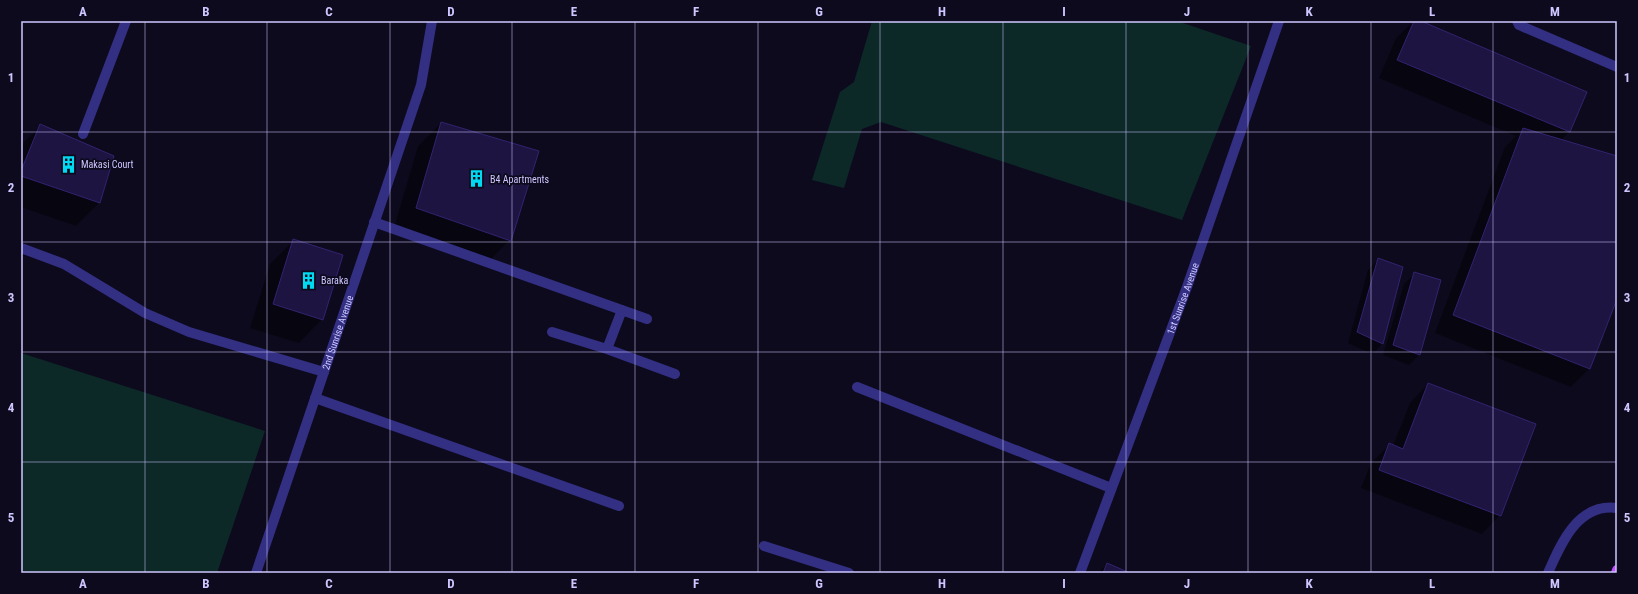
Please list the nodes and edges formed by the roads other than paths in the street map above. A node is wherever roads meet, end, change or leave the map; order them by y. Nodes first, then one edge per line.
1 (126, 21) edge
2 (432, 21) edge
3 (1279, 21) edge
4 (1517, 21) edge
5 (1617, 67) edge
6 (83, 134) dead end
7 (374, 222) junction
8 (21, 248) edge
9 (622, 310) junction
10 (647, 319) dead end
11 (552, 332) dead end
12 (607, 349) junction
13 (324, 372) junction
14 (675, 374) dead end
15 (857, 387) dead end
16 (315, 398) junction
17 (1111, 488) junction
18 (619, 506) dead end
19 (1617, 508) edge
20 (764, 546) dead end
21 (1617, 570) edge
22 (256, 573) edge
23 (850, 573) edge
24 (1080, 573) edge
25 (1548, 573) edge
26 (1616, 573) edge

1 - 6 street
2 - 7 street, 2nd Sunrise Avenue
3 - 17 street, 1st Sunrise Avenue
4 - 5 street
7 - 9 street
7 - 13 street, 2nd Sunrise Avenue
8 - 13 street
9 - 10 street
9 - 12 street
11 - 12 street
12 - 14 street
13 - 16 street, 2nd Sunrise Avenue
15 - 17 street
16 - 18 street
16 - 22 street, 2nd Sunrise Avenue
17 - 24 street, 1st Sunrise Avenue
19 - 25 street
20 - 23 street
21 - 26 main road

